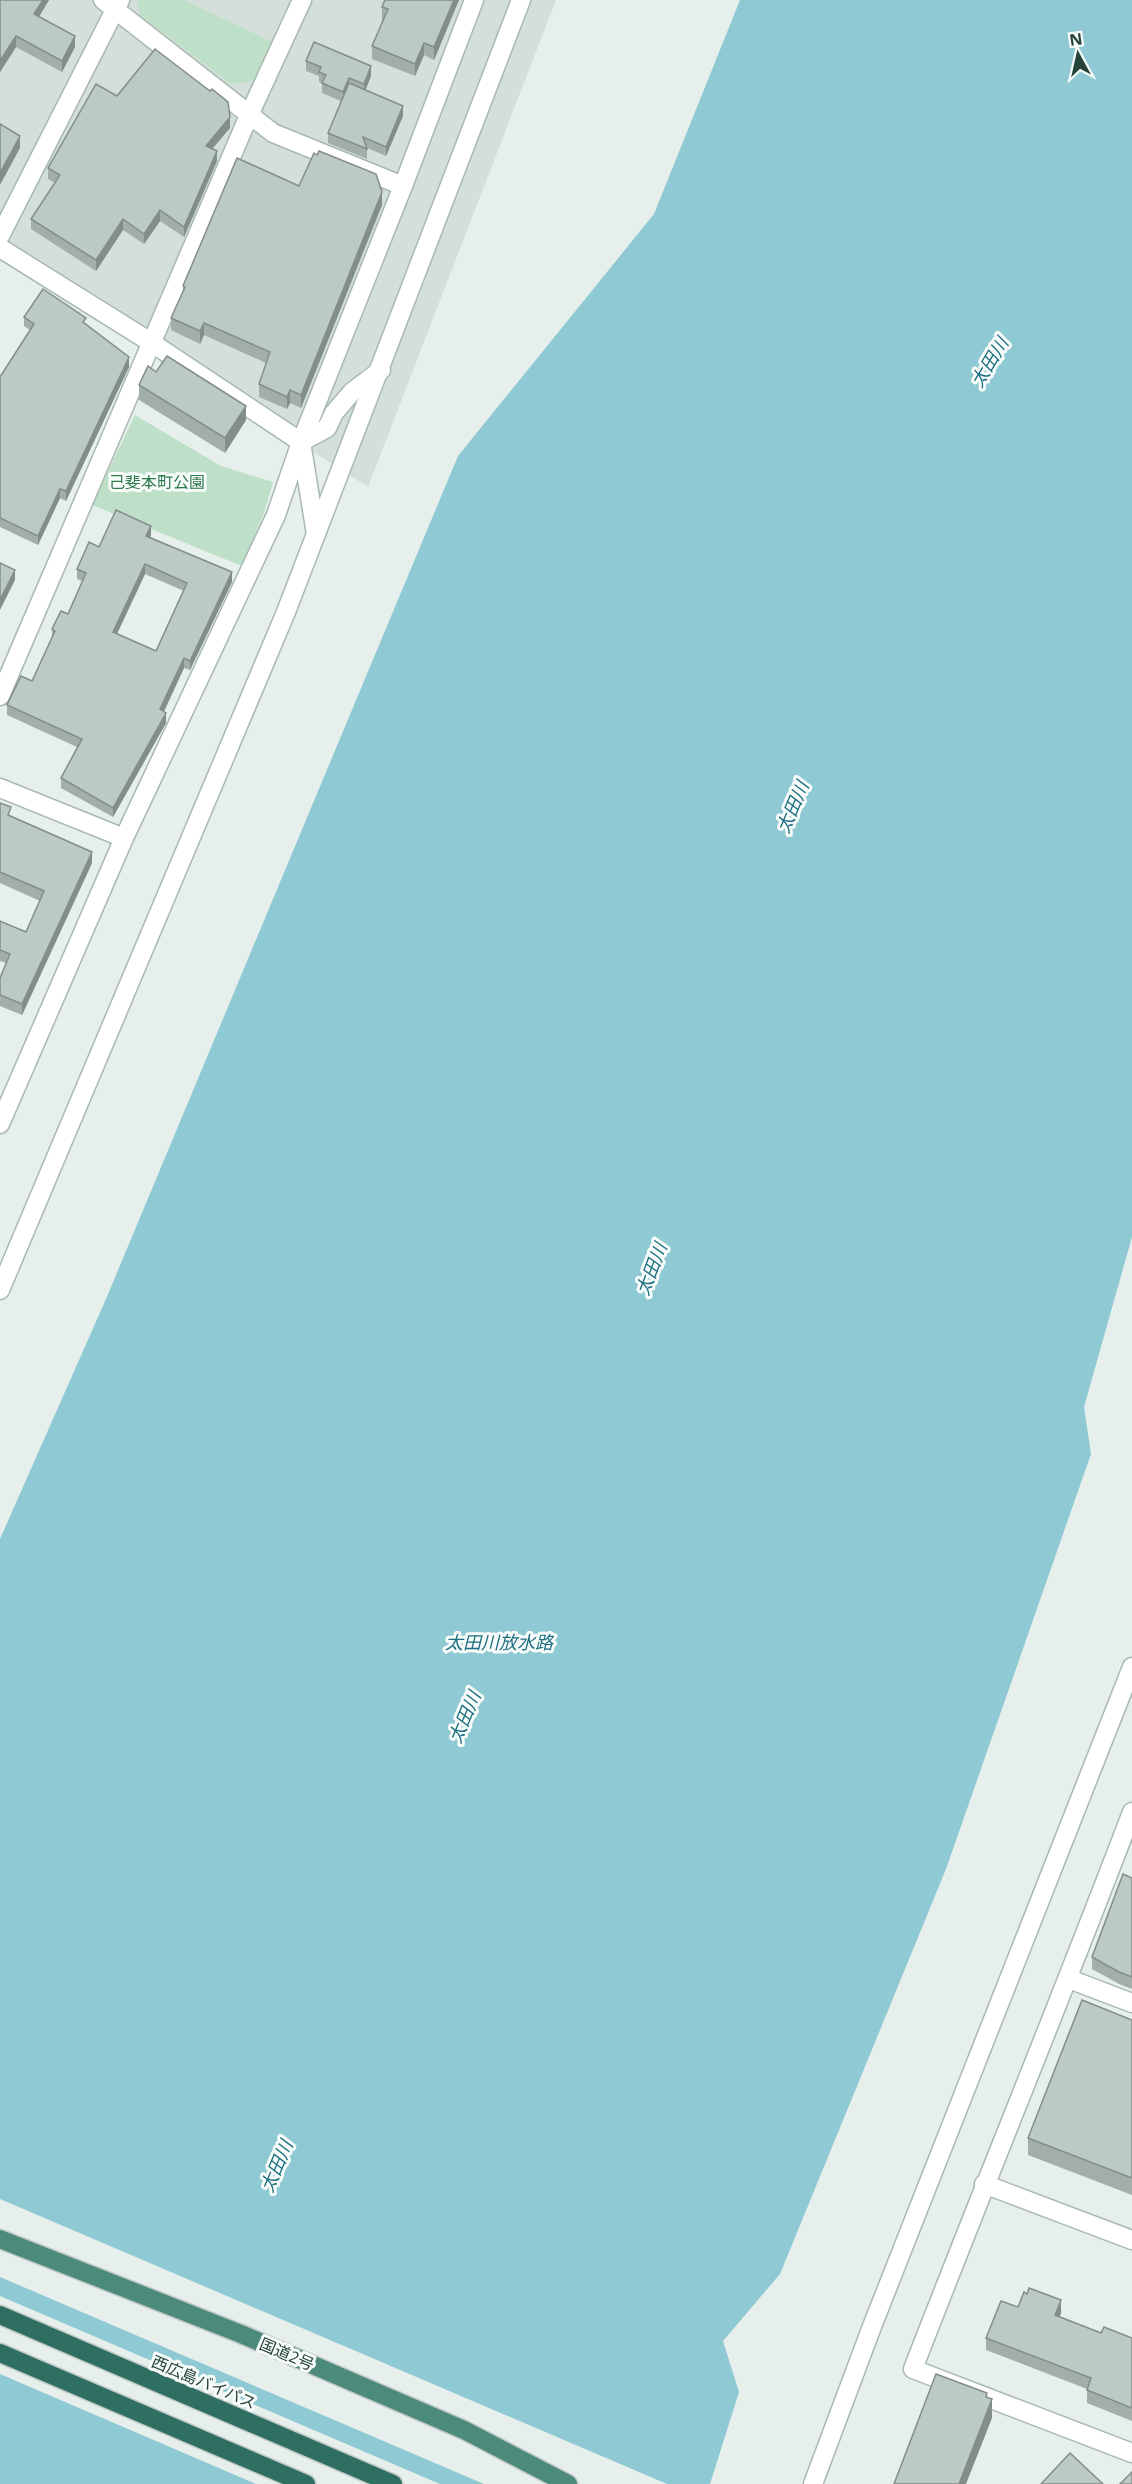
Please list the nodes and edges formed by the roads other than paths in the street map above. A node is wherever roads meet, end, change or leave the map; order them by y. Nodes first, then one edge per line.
1 (302, 0) edge
2 (474, 0) edge
3 (521, 0) edge
4 (113, 3) edge
5 (250, 113) junction
6 (403, 186) junction
7 (0, 236) edge
8 (0, 248) edge
9 (152, 343) junction
10 (381, 370) junction
11 (301, 442) junction
12 (316, 534) junction
13 (0, 696) edge
14 (0, 788) edge
15 (124, 838) junction
16 (0, 1124) edge
17 (0, 1290) edge
18 (1132, 1666) edge
19 (1132, 1812) edge
20 (1069, 1979) junction
21 (1132, 2003) edge
22 (984, 2184) junction
23 (0, 2239) edge
24 (1132, 2240) edge
25 (0, 2315) edge
26 (0, 2323) edge
27 (0, 2353) edge
28 (1132, 2453) edge
29 (306, 2484) edge
30 (377, 2484) edge
31 (393, 2484) edge
32 (568, 2484) edge
33 (813, 2484) edge

1 - 5 street
2 - 6 street
3 - 10 street
4 - 5 street
4 - 7 street
5 - 6 street
5 - 9 street
6 - 11 street
8 - 9 street
9 - 11 street
9 - 13 street
10 - 11 street
10 - 12 street
11 - 12 street
11 - 15 street
12 - 17 street
14 - 15 street
15 - 16 street
18 - 33 street
19 - 20 street
20 - 21 street
20 - 22 street
22 - 24 street
22 - 28 street
23 - 32 highway, 国道2号
25 - 31 highway, 西広島バイパス
26 - 30 highway
27 - 29 highway

